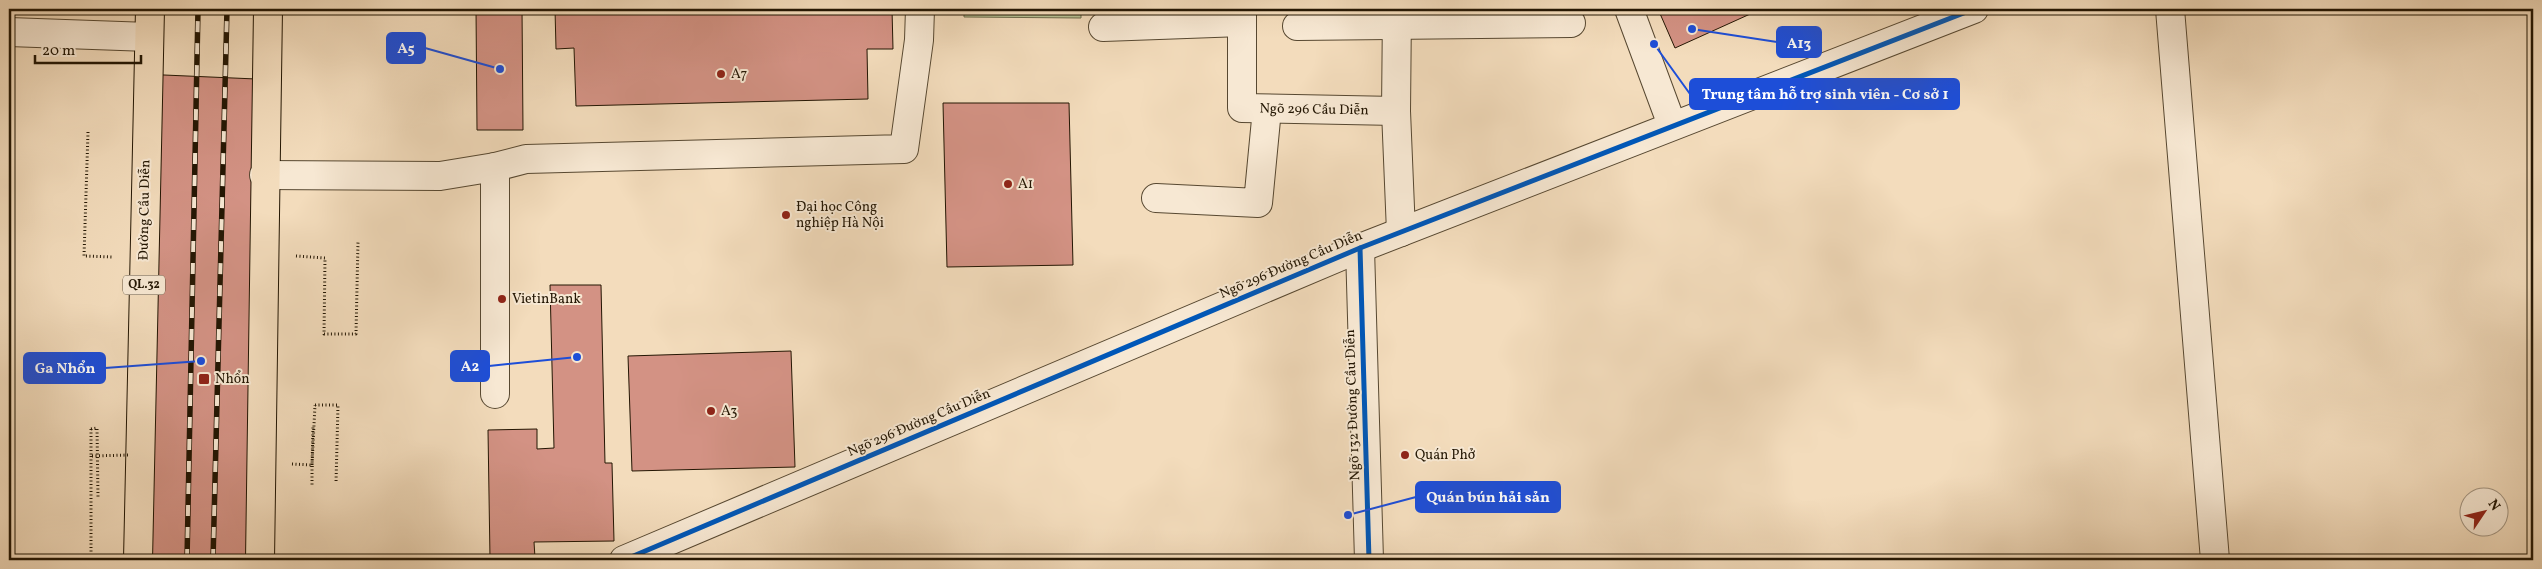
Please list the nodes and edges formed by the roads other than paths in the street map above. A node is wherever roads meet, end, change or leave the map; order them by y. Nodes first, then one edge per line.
1 (150, 9) edge
2 (268, 9) edge
3 (920, 9) edge
4 (1629, 9) edge
5 (1974, 9) edge
6 (2170, 9) edge
7 (1242, 15) edge
8 (1396, 17) edge
9 (1571, 23) dead end
10 (1297, 26) dead end
11 (1103, 27) dead end
12 (9, 32) edge
13 (149, 37) junction
14 (1267, 109) junction
15 (1396, 111) junction
16 (1672, 125) junction
17 (495, 167) junction
18 (264, 175) junction
19 (1156, 198) dead end
20 (1401, 232) junction
21 (1360, 248) junction
22 (496, 394) dead end
23 (138, 560) edge
24 (260, 560) edge
25 (624, 560) edge
26 (1369, 560) edge
27 (2215, 560) edge

1 - 13 highway, Đường Cầu Diễn / QL.32
2 - 18 highway
3 - 17 street
4 - 16 street
5 - 16 street, Ngõ 296 Đường Cầu Diễn
6 - 27 street
7 - 11 street
7 - 14 street, Ngõ 296 Cầu Diễn
8 - 9 street
8 - 10 street
8 - 15 street
12 - 13 street
13 - 23 highway, Đường Cầu Diễn / QL.32
14 - 15 street, Ngõ 296 Cầu Diễn
14 - 19 street
15 - 20 street
16 - 20 street, Ngõ 296 Đường Cầu Diễn
17 - 18 street
17 - 22 street
18 - 24 highway
20 - 21 street, Ngõ 296 Đường Cầu Diễn
21 - 25 street, Ngõ 296 Đường Cầu Diễn
21 - 26 street, Ngõ 132 Đường Cầu Diễn

